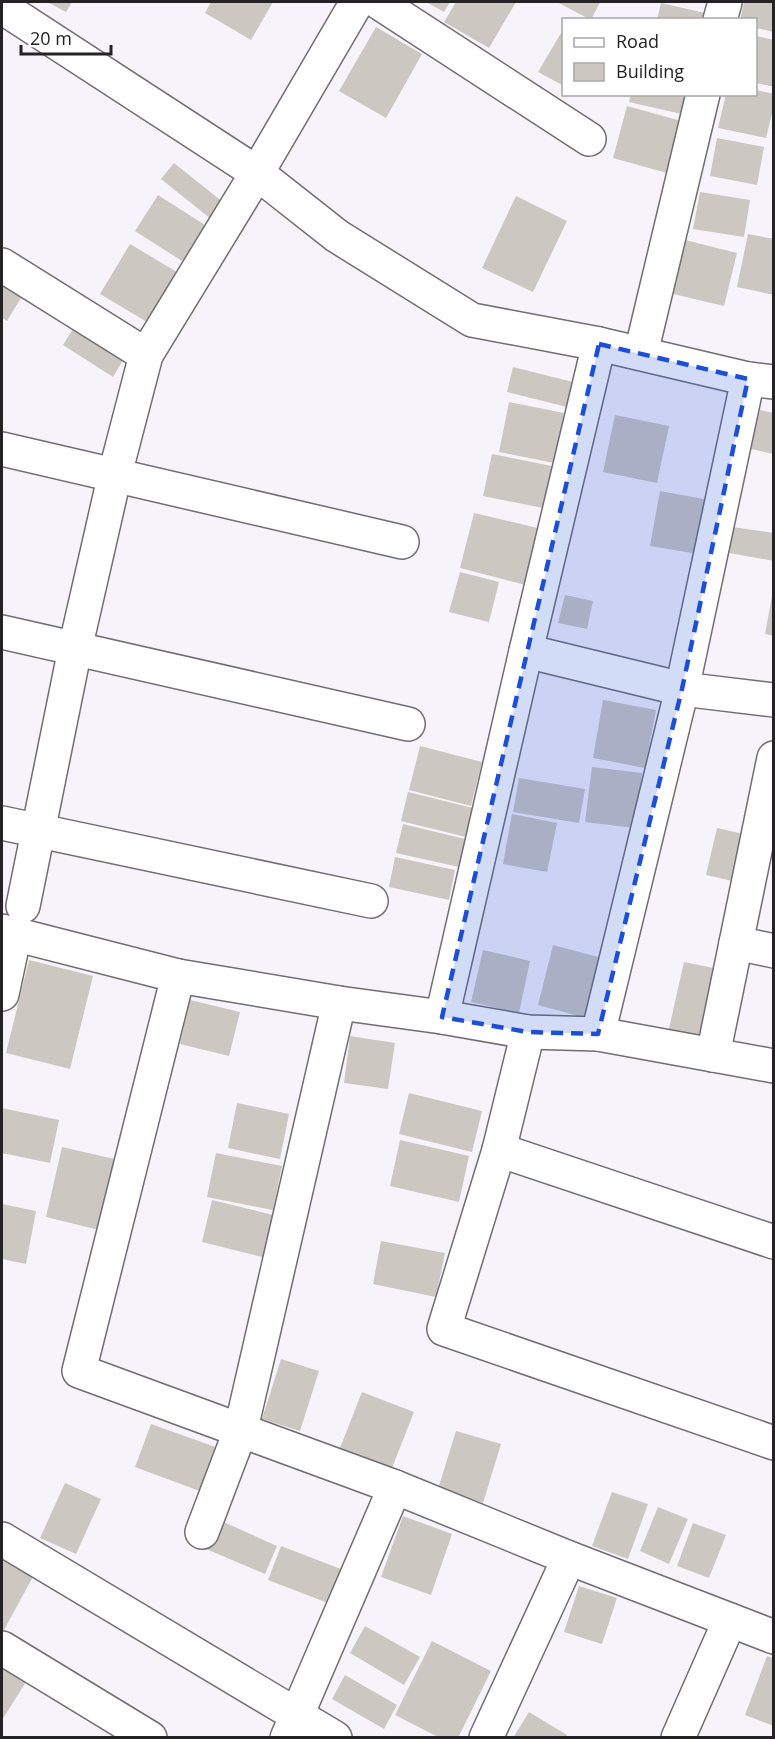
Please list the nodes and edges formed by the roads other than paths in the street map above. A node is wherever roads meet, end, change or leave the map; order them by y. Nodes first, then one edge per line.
1 (357, 2) edge
2 (378, 2) edge
3 (724, 2) edge
4 (2, 7) edge
5 (720, 18) edge
6 (702, 96) edge
7 (589, 139) dead end
8 (257, 173) junction
9 (2, 265) edge
10 (598, 344) junction
11 (641, 353) junction
12 (146, 355) junction
13 (761, 381) edge
14 (2, 449) edge
15 (115, 474) junction
16 (402, 542) dead end
17 (2, 632) edge
18 (75, 649) junction
19 (526, 651) junction
20 (682, 688) junction
21 (774, 700) edge
22 (408, 724) dead end
23 (774, 758) edge
24 (769, 812) edge
25 (2, 823) edge
26 (38, 831) junction
27 (371, 901) dead end
28 (13, 923) edge
29 (736, 943) junction
30 (774, 951) edge
31 (178, 976) junction
32 (2, 994) edge
33 (339, 1003) junction
34 (442, 1017) junction
35 (528, 1032) junction
36 (598, 1034) junction
37 (713, 1054) junction
38 (774, 1066) edge
39 (499, 1150) junction
40 (774, 1242) edge
41 (241, 1429) junction
42 (774, 1443) edge
43 (395, 1487) junction
44 (202, 1532) dead end
45 (2, 1539) edge
46 (569, 1557) junction
47 (730, 1620) junction
48 (774, 1636) edge
49 (2, 1648) edge
50 (293, 1726) edge
51 (150, 1737) edge
52 (335, 1737) edge
53 (486, 1737) edge
54 (678, 1737) edge

1 - 8 street
2 - 7 street
3 - 5 street
4 - 8 street
6 - 11 street
8 - 10 street
8 - 12 street
9 - 12 street
10 - 11 street
10 - 19 street
11 - 13 street
12 - 15 street
13 - 20 street
14 - 15 street
15 - 16 street
15 - 18 street
17 - 18 street
18 - 22 street
18 - 26 street
19 - 20 street
19 - 34 street
20 - 21 street
20 - 36 street
23 - 24 street
24 - 29 street
25 - 26 street
26 - 27 street
26 - 28 street
28 - 31 street
28 - 32 street
29 - 30 street
29 - 37 street
31 - 33 street
31 - 41 street
33 - 34 street
33 - 41 street
34 - 35 street
35 - 36 street
35 - 39 street
36 - 37 street
37 - 38 street
39 - 40 street
39 - 42 street
41 - 43 street
41 - 44 street
43 - 46 street
43 - 50 street
45 - 50 street
46 - 47 street
46 - 53 street
47 - 48 street
47 - 54 street
49 - 51 street
50 - 52 street

